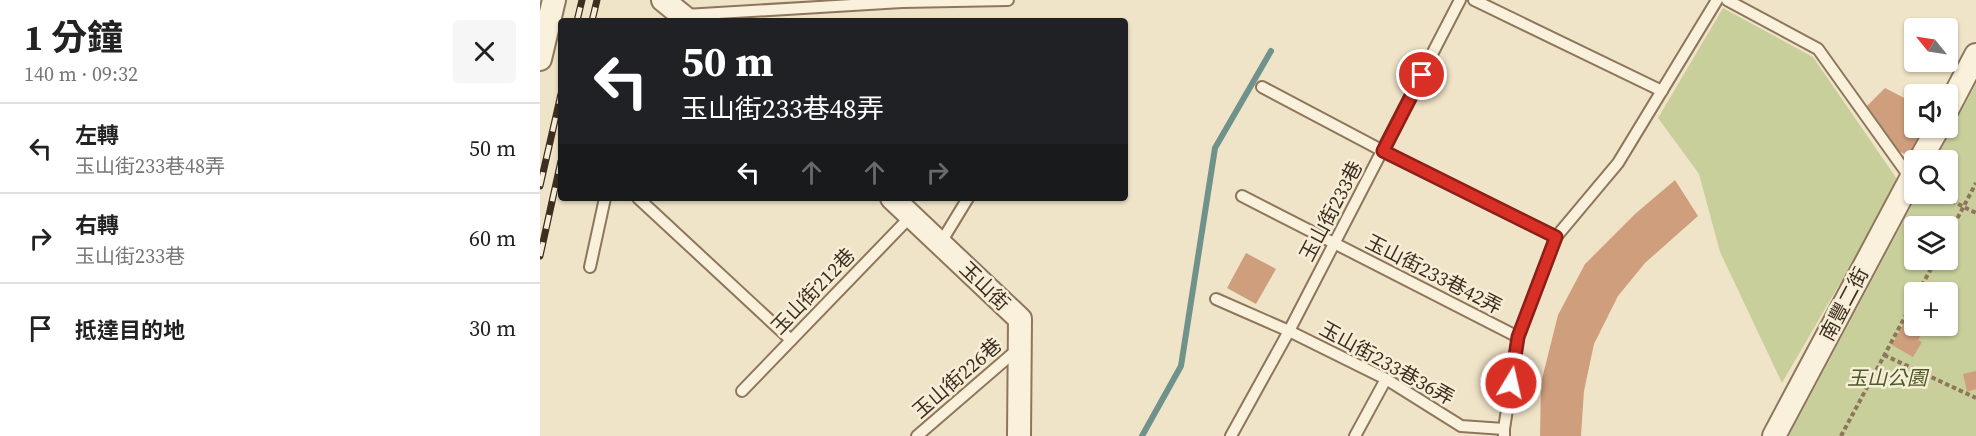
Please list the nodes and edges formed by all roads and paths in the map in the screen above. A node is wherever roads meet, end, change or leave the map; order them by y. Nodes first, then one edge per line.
1 (554, 0) edge
2 (663, 0) edge
3 (1008, 0) edge
4 (1460, 0) edge
5 (1474, 0) edge
6 (1717, 0) edge
7 (1727, 0) edge
8 (902, 1) edge
9 (686, 18) edge
10 (1976, 55) edge
11 (540, 59) edge
12 (1262, 87) dead end
13 (1958, 89) edge
14 (1662, 91) junction
15 (1383, 151) junction
16 (1904, 157) edge
17 (1976, 183) edge
18 (1904, 192) edge
19 (1242, 196) dead end
20 (604, 201) edge
21 (641, 201) edge
22 (895, 201) edge
23 (966, 201) edge
24 (1958, 204) edge
25 (1964, 207) junction
26 (1976, 213) edge
27 (910, 216) junction
28 (1958, 218) edge
29 (1556, 237) junction
30 (940, 244) junction
31 (1334, 244) junction
32 (590, 267) dead end
33 (1216, 299) dead end
34 (1904, 318) edge
35 (1289, 330) junction
36 (1518, 337) junction
37 (791, 340) junction
38 (1020, 347) junction
39 (1884, 355) junction
40 (1386, 379) junction
41 (742, 391) dead end
42 (1976, 398) edge
43 (1504, 433) edge
44 (917, 436) edge
45 (1019, 436) edge
46 (1231, 436) edge
47 (1355, 436) edge
48 (1774, 436) edge
49 (1841, 436) edge

1 - 11 street
2 - 9 street
3 - 8 lane
4 - 15 lane, 玉山街233巷
5 - 14 lane
6 - 14 lane
7 - 16 lane
8 - 9 lane
10 - 13 street
12 - 15 lane
14 - 29 lane
15 - 29 lane
15 - 31 lane, 玉山街233巷
17 - 25 path
18 - 48 street, 南豐二街
19 - 31 lane, 玉山街233巷42弄
20 - 32 lane
21 - 37 lane
22 - 27 street, 玉山街
23 - 30 lane
24 - 25 path
25 - 26 path
25 - 28 path
27 - 30 street, 玉山街
27 - 37 lane, 玉山街212巷
29 - 36 lane
30 - 38 street, 玉山街
31 - 35 lane, 玉山街233巷
31 - 36 lane, 玉山街233巷42弄
33 - 35 lane, 玉山街233巷36弄
34 - 39 path
35 - 40 lane, 玉山街233巷36弄
35 - 46 lane, 玉山街233巷
36 - 43 lane
37 - 41 lane, 玉山街212巷
38 - 44 lane, 玉山街226巷
38 - 45 street, 玉山街
39 - 42 path
39 - 49 path
40 - 43 lane, 玉山街233巷36弄
40 - 47 lane

